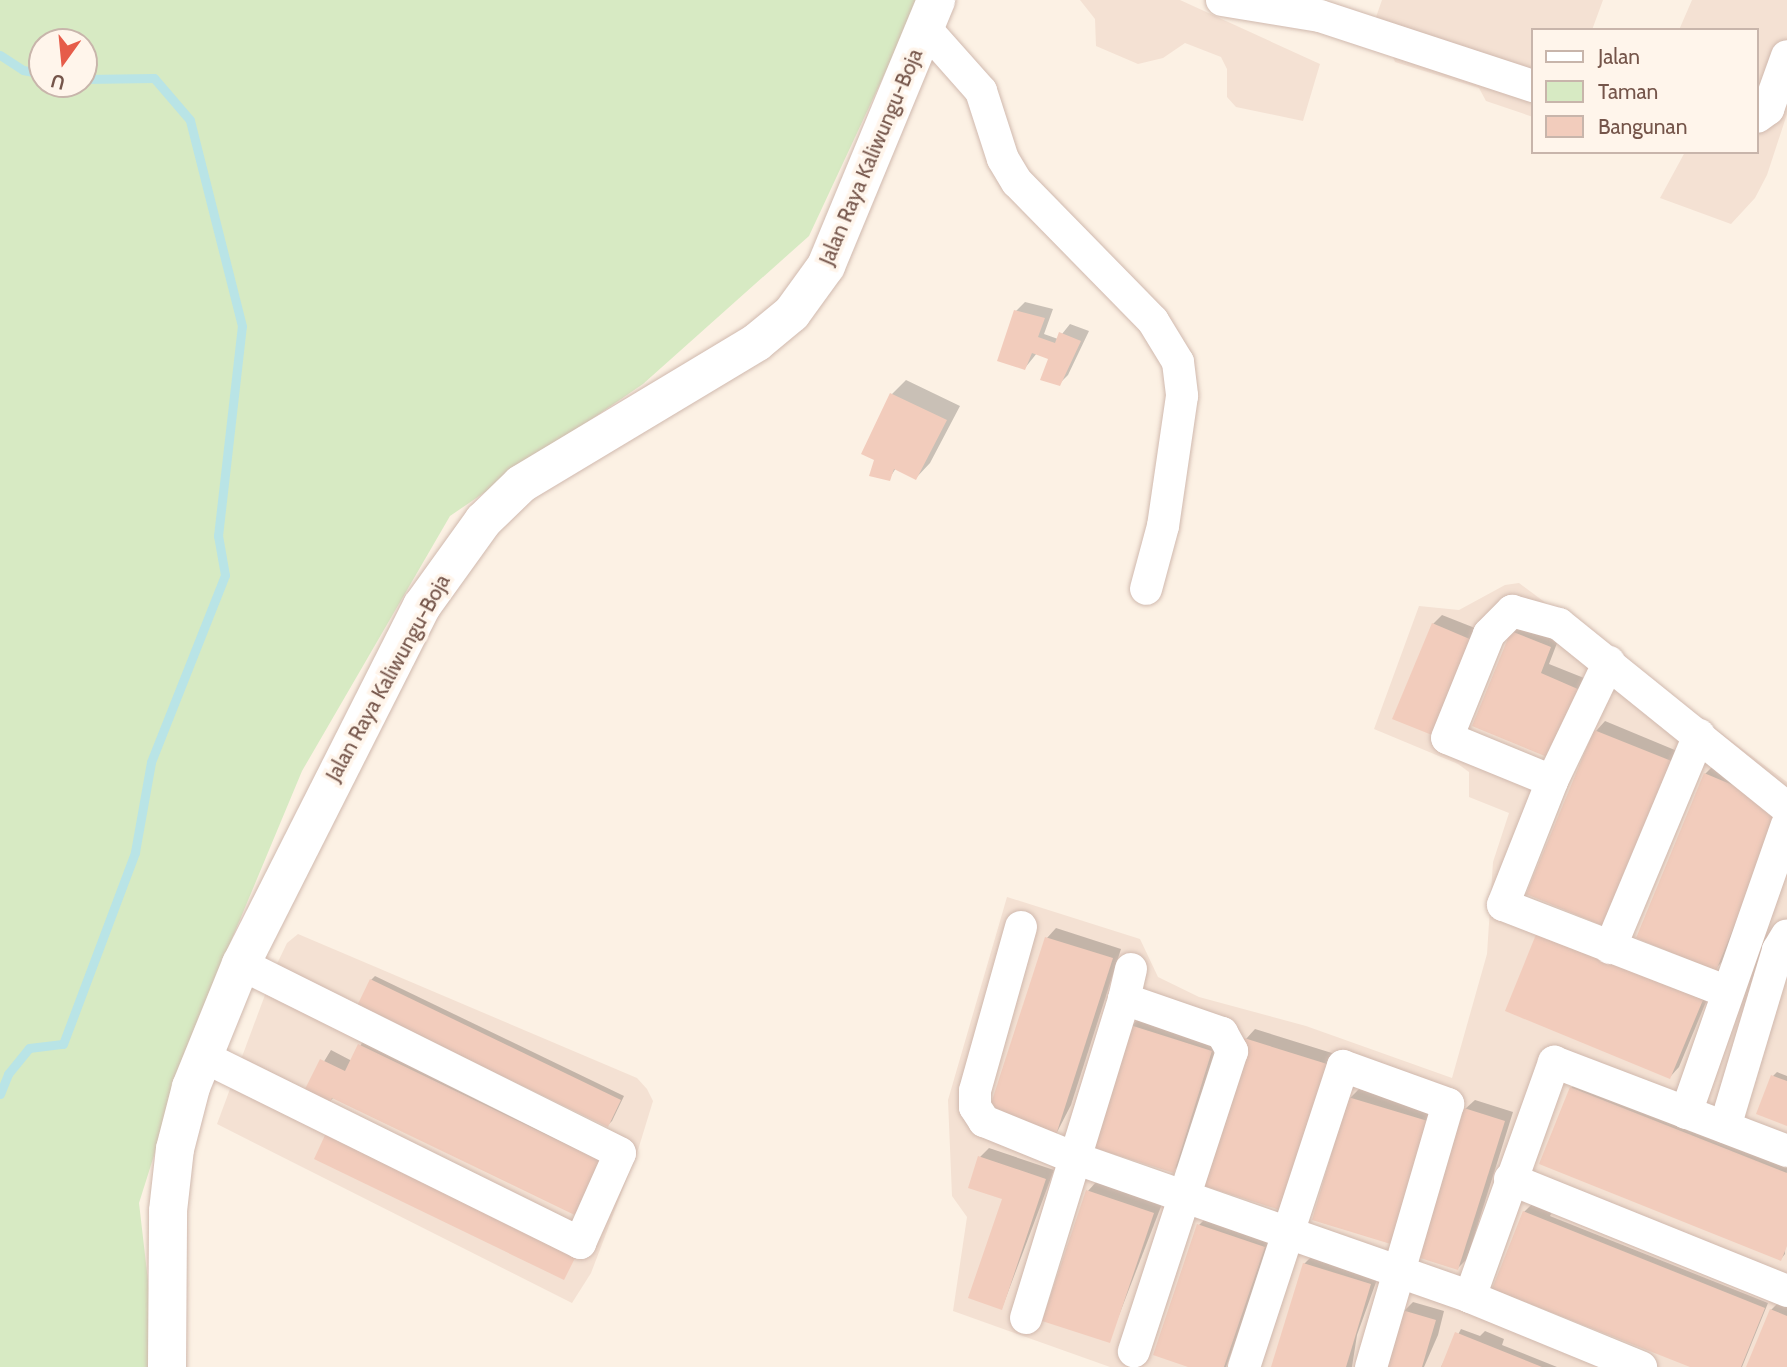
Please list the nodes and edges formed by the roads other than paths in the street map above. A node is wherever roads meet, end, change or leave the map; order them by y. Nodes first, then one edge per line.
1 (1222, 0) edge
2 (931, 14) edge
3 (1787, 55) edge
4 (1532, 86) edge
5 (1759, 116) edge
6 (1146, 589) dead end
7 (1609, 662) junction
8 (1699, 735) junction
9 (1552, 780) junction
10 (1787, 808) edge
11 (1787, 825) edge
12 (1021, 927) dead end
13 (1784, 947) edge
14 (1610, 948) junction
15 (241, 964) junction
16 (1725, 991) junction
17 (202, 1056) junction
18 (1686, 1113) junction
19 (1725, 1127) junction
20 (1787, 1151) edge
21 (1077, 1158) junction
22 (1510, 1179) junction
23 (1184, 1194) junction
24 (1286, 1229) junction
25 (1399, 1271) junction
26 (1787, 1292) edge
27 (1470, 1297) junction
28 (1026, 1318) dead end
29 (1134, 1351) dead end
30 (167, 1367) edge
31 (1244, 1367) edge
32 (1371, 1367) edge
33 (1641, 1367) edge

1 - 4 street
2 - 6 street
2 - 15 main road, Jalan Raya Kaliwungu-Boja
3 - 5 street
7 - 8 street
7 - 9 street
7 - 9 street
8 - 10 street
8 - 14 street
9 - 14 street
11 - 16 street
12 - 21 street
13 - 19 street
14 - 16 street
15 - 17 main road, Jalan Raya Kaliwungu-Boja
15 - 17 street
16 - 18 street
17 - 30 main road, Jalan Raya Kaliwungu-Boja
18 - 19 street
18 - 22 street
19 - 20 street
21 - 23 street
21 - 23 street
21 - 28 street
22 - 26 street
22 - 27 street
23 - 24 street
23 - 29 street
24 - 25 street
24 - 25 street
24 - 31 street
25 - 27 street
25 - 32 street
27 - 33 street

